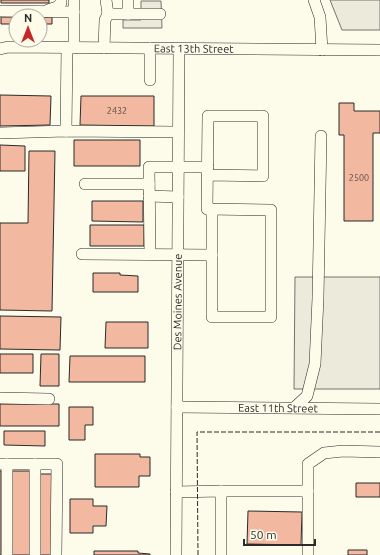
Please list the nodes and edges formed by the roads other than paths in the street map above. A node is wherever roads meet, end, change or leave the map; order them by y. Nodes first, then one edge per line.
1 (61, 0) edge
2 (74, 0) edge
3 (106, 0) edge
4 (128, 0) edge
5 (314, 0) edge
6 (48, 10) edge
7 (48, 12) edge
8 (74, 12) junction
9 (108, 14) junction
10 (128, 14) junction
11 (160, 14) dead end
12 (3, 47) edge
13 (70, 48) junction
14 (104, 48) junction
15 (150, 48) junction
16 (179, 49) junction
17 (322, 50) junction
18 (380, 50) edge
19 (150, 80) dead end
20 (66, 132) junction
21 (178, 132) junction
22 (0, 133) edge
23 (321, 136) dead end
24 (178, 167) junction
25 (208, 171) junction
26 (85, 184) dead end
27 (149, 184) junction
28 (149, 196) junction
29 (178, 198) junction
30 (212, 210) junction
31 (82, 254) dead end
32 (150, 254) junction
33 (178, 254) junction
34 (212, 255) junction
35 (0, 398) edge
36 (49, 399) dead end
37 (177, 407) junction
38 (294, 408) junction
39 (380, 409) edge
40 (380, 452) edge
41 (4, 464) edge
42 (35, 464) junction
43 (221, 491) junction
44 (308, 491) junction
45 (176, 492) junction
46 (7, 555) edge
47 (35, 555) edge
48 (56, 555) edge
49 (176, 555) edge
50 (221, 555) edge
51 (308, 555) edge

1 - 6 street
2 - 8 street
3 - 9 street
4 - 10 street
5 - 17 street
7 - 8 street
8 - 13 street
9 - 10 street
9 - 14 street
10 - 11 street
12 - 13 street, East 13th Street
13 - 14 street, East 13th Street
13 - 20 street
14 - 15 street, East 13th Street
15 - 16 street, East 13th Street
15 - 19 street
16 - 17 street, East 13th Street
16 - 21 street, Des Moines Avenue
17 - 18 street, East 13th Street
20 - 21 street
20 - 22 street
21 - 24 street, Des Moines Avenue
23 - 38 street
24 - 25 street
24 - 27 street
24 - 29 street, Des Moines Avenue
25 - 25 street
25 - 30 street
26 - 27 street
27 - 28 street
28 - 29 street
28 - 32 street
29 - 33 street, Des Moines Avenue
30 - 34 street
30 - 34 street
31 - 32 street
32 - 33 street
33 - 34 street
33 - 37 street, Des Moines Avenue
35 - 36 street
37 - 38 street, East 11th Street
37 - 45 street, Des Moines Avenue
38 - 39 street, East 11th Street
40 - 44 street
41 - 42 street
41 - 46 street
42 - 47 street
42 - 48 street
43 - 44 street
43 - 45 street
43 - 50 street
44 - 51 street
45 - 49 street, Des Moines Avenue

